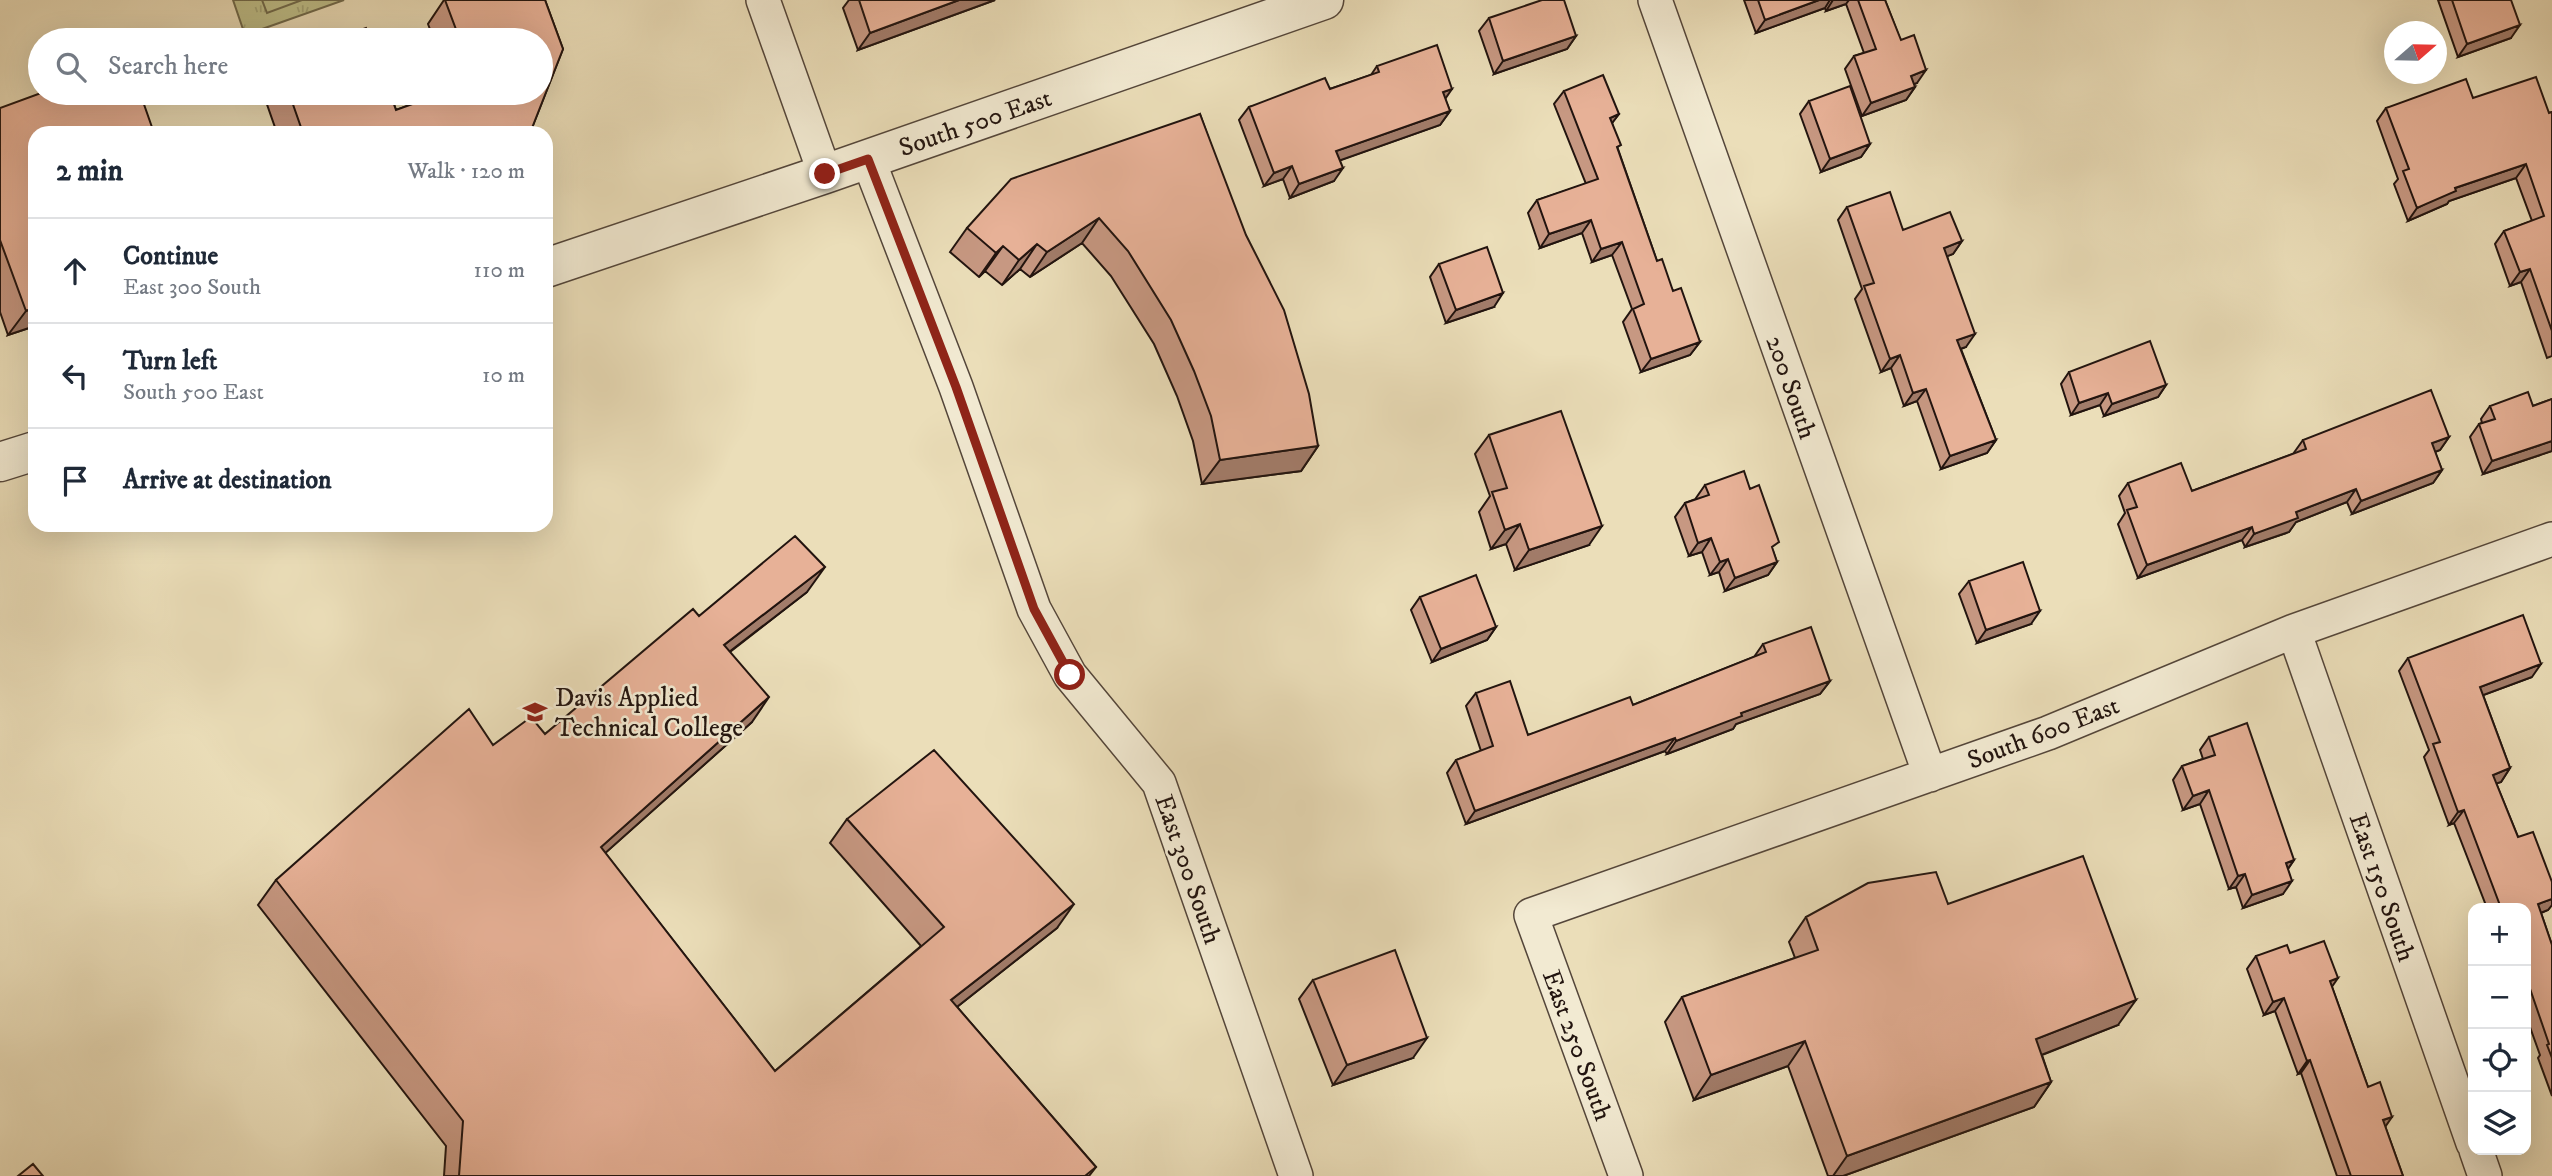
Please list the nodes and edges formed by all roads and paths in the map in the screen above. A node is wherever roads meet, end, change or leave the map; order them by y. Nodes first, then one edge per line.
1 (763, 0) edge
2 (1324, 0) edge
3 (1655, 0) edge
4 (868, 159) junction
5 (825, 174) junction
6 (553, 266) edge
7 (28, 452) edge
8 (0, 462) edge
9 (2552, 539) edge
10 (2294, 631) junction
11 (1930, 775) junction
12 (1531, 915) joint
13 (2468, 1129) edge
14 (2478, 1155) edge
15 (1296, 1176) edge
16 (1626, 1176) edge
17 (2485, 1176) edge

1 - 5 street
2 - 4 street, South 500 East
3 - 11 street, 200 South
4 - 5 street, South 500 East
4 - 15 street, East 300 South
5 - 6 street, South 500 East
7 - 8 street
9 - 10 street, South 600 East
10 - 11 street, South 600 East
10 - 13 street, East 150 South
11 - 12 street, South 600 East
12 - 16 street, East 250 South
14 - 17 street

